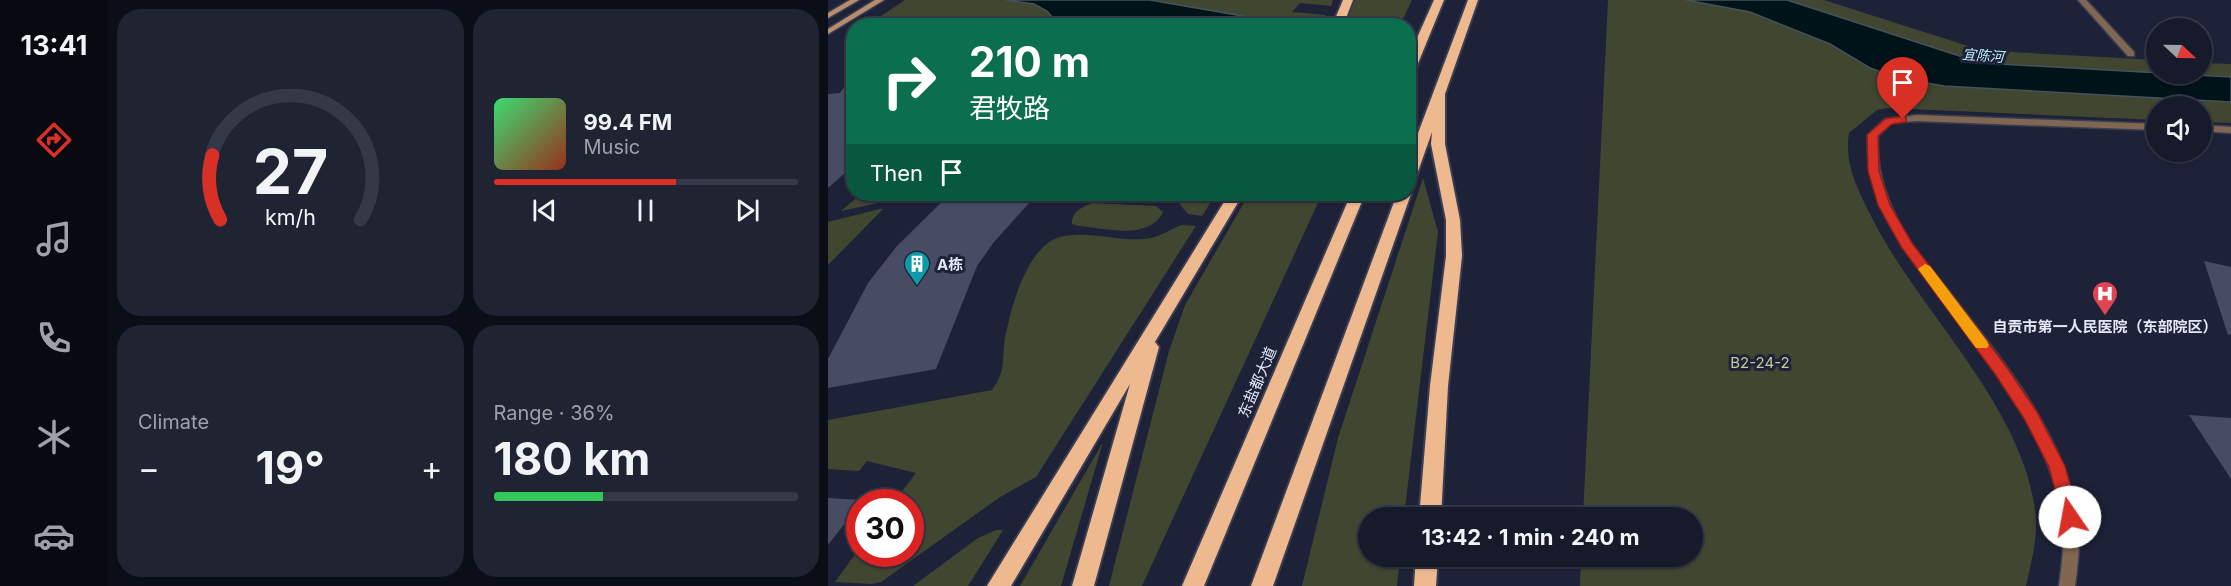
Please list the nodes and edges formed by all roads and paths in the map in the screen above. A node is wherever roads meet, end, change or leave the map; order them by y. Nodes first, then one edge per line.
1 (855, 0) edge
2 (880, 0) edge
3 (1348, 0) edge
4 (1439, 0) edge
5 (1473, 0) edge
6 (2082, 0) edge
7 (828, 16) edge
8 (852, 18) edge
9 (1340, 18) edge
10 (846, 22) edge
11 (828, 33) edge
12 (1416, 54) edge
13 (2131, 54) dead end
14 (1439, 94) junction
15 (2146, 127) edge
16 (2212, 129) edge
17 (2231, 130) edge
18 (1416, 158) edge
19 (1232, 201) edge
20 (1355, 201) edge
21 (1401, 201) edge
22 (1158, 323) junction
23 (1431, 507) edge
24 (1426, 567) edge
25 (998, 586) edge
26 (1083, 586) edge
27 (1193, 586) edge
28 (1262, 586) edge
29 (1425, 586) edge
30 (2067, 586) edge

1 - 7 main road
2 - 8 main road
3 - 9 highway
4 - 12 highway
5 - 14 highway
6 - 13 street
10 - 11 main road
14 - 18 highway
14 - 23 highway
15 - 30 street
16 - 17 street
19 - 22 highway
20 - 27 highway, 东盐都大道
21 - 28 highway
22 - 25 highway
22 - 26 highway
24 - 29 highway

